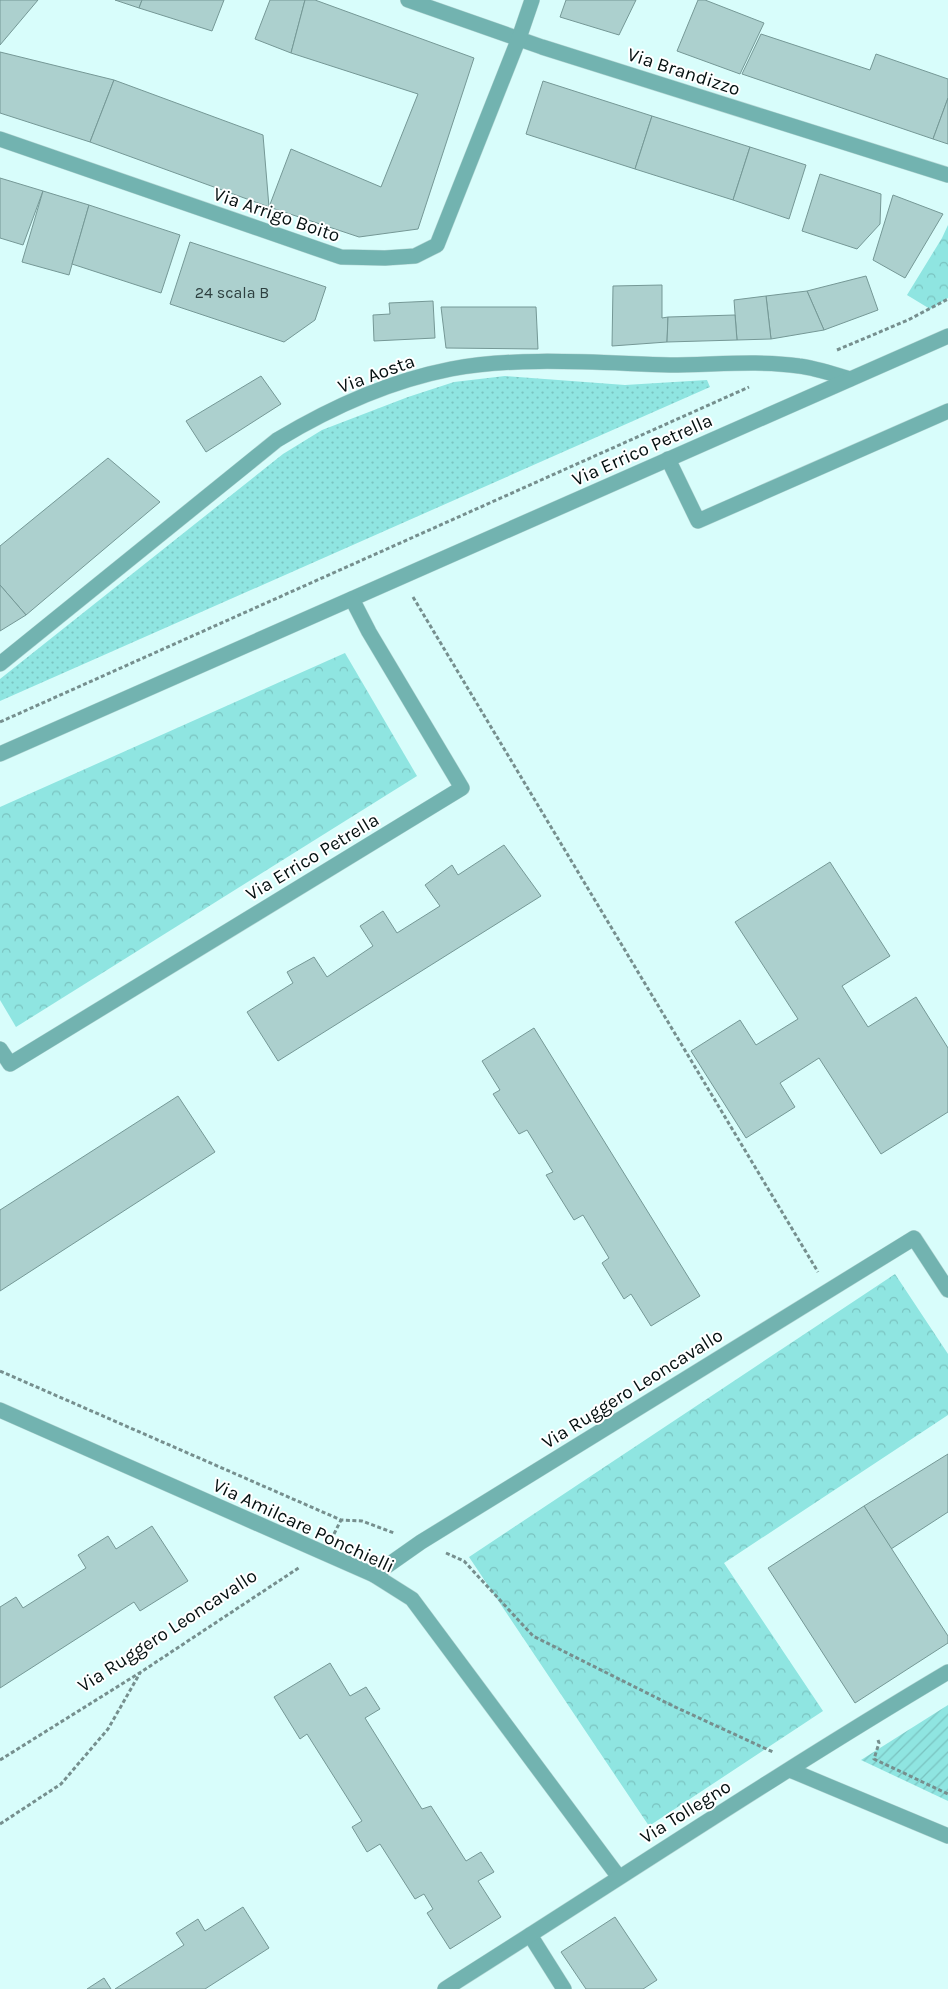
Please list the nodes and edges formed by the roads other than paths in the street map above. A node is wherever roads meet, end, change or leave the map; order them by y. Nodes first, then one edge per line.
1 (408, 0) edge
2 (532, 0) edge
3 (519, 38) junction
4 (0, 139) edge
5 (948, 175) edge
6 (948, 336) edge
7 (850, 379) junction
8 (948, 410) edge
9 (668, 459) junction
10 (352, 599) junction
11 (0, 664) edge
12 (0, 754) edge
13 (0, 1049) edge
14 (948, 1290) edge
15 (0, 1410) edge
16 (374, 1575) junction
17 (948, 1672) edge
18 (790, 1770) junction
19 (948, 1836) edge
20 (618, 1876) junction
21 (530, 1935) junction
22 (445, 1989) edge
23 (564, 1989) edge

1 - 3 street, Via Brandizzo
2 - 3 street, Via Arrigo Boito
3 - 4 street, Via Arrigo Boito
3 - 5 street, Via Brandizzo
6 - 7 street, Via Errico Petrella
7 - 9 street, Via Errico Petrella
7 - 11 street, Via Aosta
8 - 9 street
9 - 10 street, Via Errico Petrella
10 - 12 street, Via Errico Petrella
10 - 13 street, Via Errico Petrella
14 - 16 street, Via Ruggero Leoncavallo
15 - 16 street, Via Amilcare Ponchielli
16 - 20 street, Via Amilcare Ponchielli
17 - 18 street, Via Tollegno
18 - 19 street
18 - 20 street, Via Tollegno
20 - 21 street, Via Tollegno
21 - 22 street, Via Tollegno
21 - 23 street

